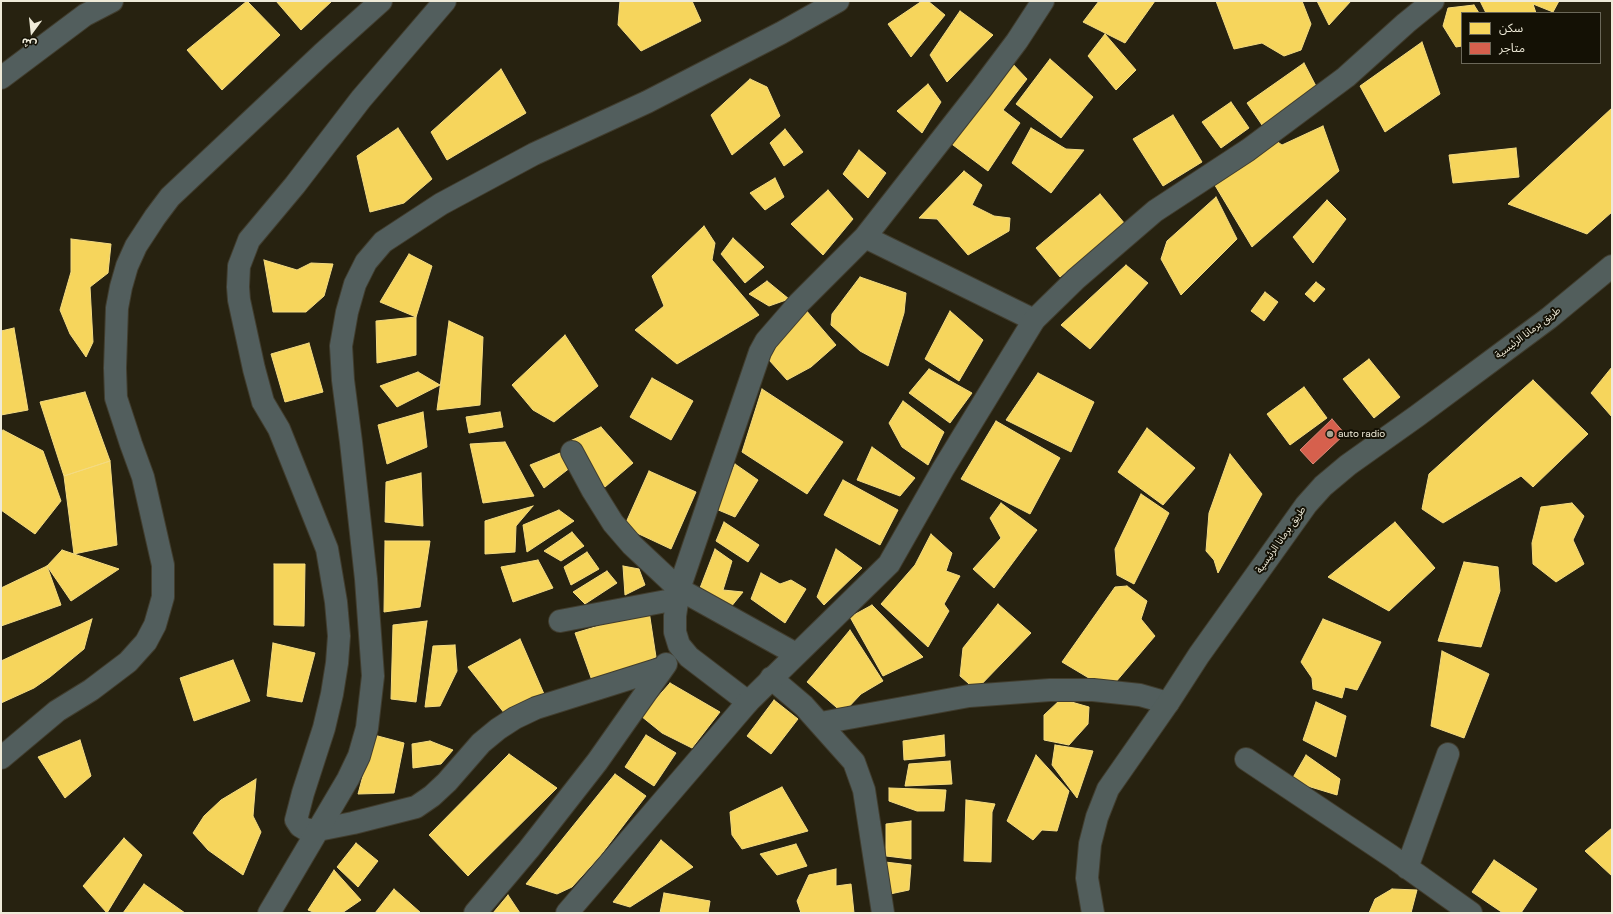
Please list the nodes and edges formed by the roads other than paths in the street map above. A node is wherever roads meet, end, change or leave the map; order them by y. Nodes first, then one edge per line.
1 (112, 1) edge
2 (381, 1) edge
3 (445, 1) edge
4 (838, 1) edge
5 (1043, 1) edge
6 (1433, 1) edge
7 (1, 78) edge
8 (865, 237) junction
9 (1612, 266) edge
10 (1034, 320) junction
11 (572, 452) dead end
12 (678, 594) junction
13 (560, 621) dead end
14 (679, 645) junction
15 (796, 654) junction
16 (663, 668) junction
17 (771, 678) junction
18 (748, 702) junction
19 (1168, 703) junction
20 (821, 723) junction
21 (1448, 754) dead end
22 (1, 758) edge
23 (1246, 759) dead end
24 (318, 830) junction
25 (1407, 868) junction
26 (269, 913) edge
27 (475, 913) edge
28 (567, 913) edge
29 (883, 913) edge
30 (1093, 913) edge
31 (1470, 913) edge

1 - 7 street
2 - 22 street
3 - 24 street
4 - 24 street
5 - 8 street
6 - 10 street
8 - 10 street
8 - 12 street
9 - 19 main road, طريق برمانا الرئيسية
10 - 15 street
11 - 12 street
12 - 13 street
12 - 14 street
12 - 15 street
14 - 16 street
14 - 18 street
15 - 17 street
16 - 24 street
16 - 27 street
17 - 18 street
17 - 20 street
18 - 28 street
19 - 20 street
19 - 30 main road, طريق برمانا الرئيسية
20 - 29 street
21 - 25 street
23 - 25 street
24 - 26 street
25 - 31 street

